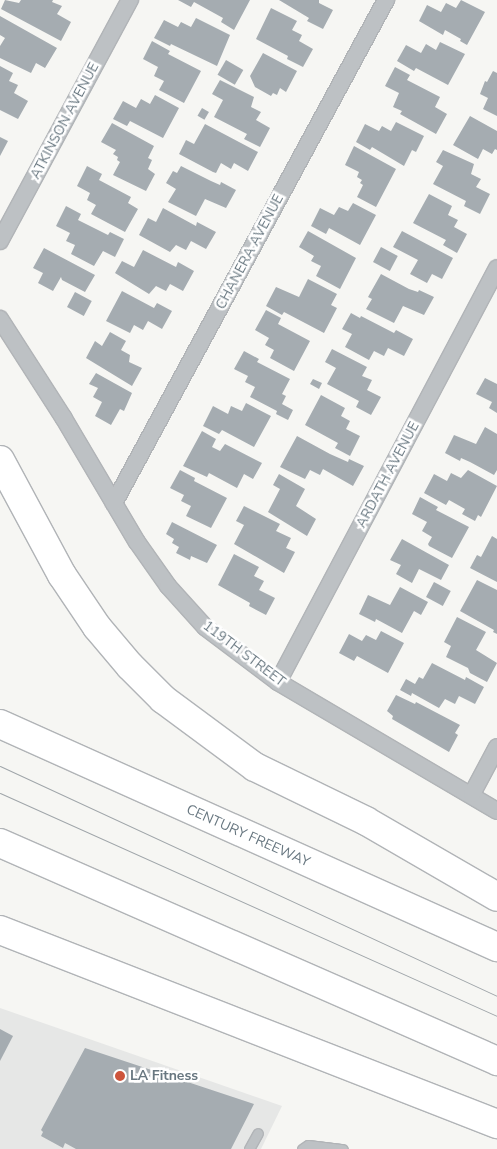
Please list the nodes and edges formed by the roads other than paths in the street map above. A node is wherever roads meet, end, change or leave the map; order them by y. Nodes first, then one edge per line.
1 (130, 0) edge
2 (386, 0) edge
3 (0, 242) edge
4 (497, 268) edge
5 (0, 319) edge
6 (0, 460) edge
7 (114, 503) junction
8 (278, 682) junction
9 (0, 724) edge
10 (497, 747) edge
11 (472, 794) junction
12 (497, 811) edge
13 (0, 843) edge
14 (497, 897) edge
15 (0, 930) edge
16 (497, 946) edge
17 (497, 1061) edge
18 (497, 1124) edge
19 (258, 1133) dead end
20 (250, 1149) edge
21 (302, 1149) edge
22 (343, 1149) edge

1 - 3 street, ATKINSON AVENUE
2 - 7 street, CHANERA AVENUE
4 - 8 street, ARDATH AVENUE
5 - 7 street, 119TH STREET
6 - 14 highway
7 - 8 street, 119TH STREET
8 - 11 street, 119TH STREET
9 - 16 highway, CENTURY FREEWAY
10 - 11 street
11 - 12 street, 119TH STREET
13 - 17 highway
15 - 18 highway
19 - 20 lane
21 - 22 lane

